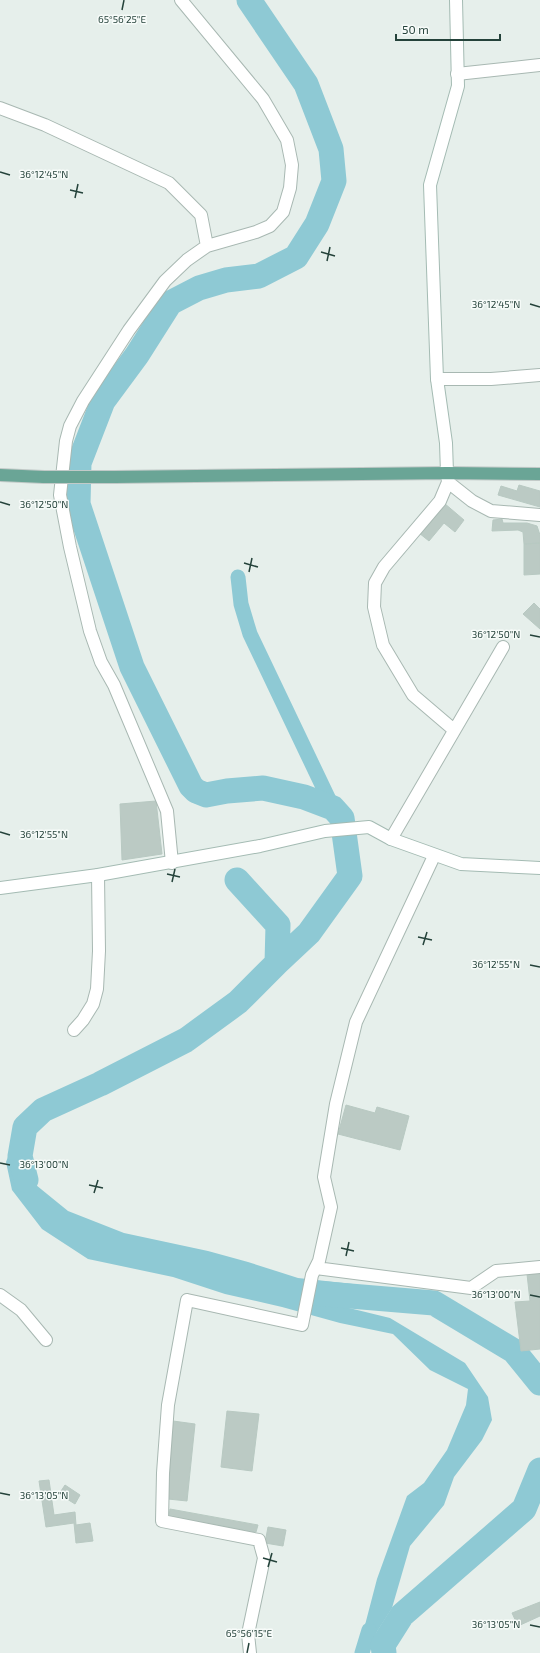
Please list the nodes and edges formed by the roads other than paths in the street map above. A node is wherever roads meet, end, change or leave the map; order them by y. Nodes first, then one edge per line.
1 (181, 0) edge
2 (456, 0) edge
3 (540, 65) edge
4 (457, 74) junction
5 (0, 108) edge
6 (206, 246) junction
7 (540, 375) edge
8 (437, 380) junction
9 (0, 474) edge
10 (540, 474) edge
11 (447, 478) junction
12 (540, 515) edge
13 (503, 647) dead end
14 (454, 730) junction
15 (391, 839) junction
16 (434, 856) junction
17 (172, 863) junction
18 (540, 868) edge
19 (98, 876) junction
20 (0, 888) edge
21 (74, 1030) dead end
22 (540, 1267) edge
23 (314, 1271) junction
24 (0, 1295) edge
25 (46, 1340) dead end
26 (250, 1653) edge

1 - 6 street
2 - 4 street
3 - 4 street
4 - 8 street
5 - 6 street
6 - 17 street
7 - 8 street
8 - 11 street
9 - 11 main road, bridge
10 - 11 main road
11 - 12 street
11 - 14 street
13 - 14 street
14 - 15 street
15 - 16 street
15 - 17 street
16 - 18 street
16 - 23 street
17 - 19 street
19 - 20 street
19 - 21 street
22 - 23 street
23 - 26 street
24 - 25 street

